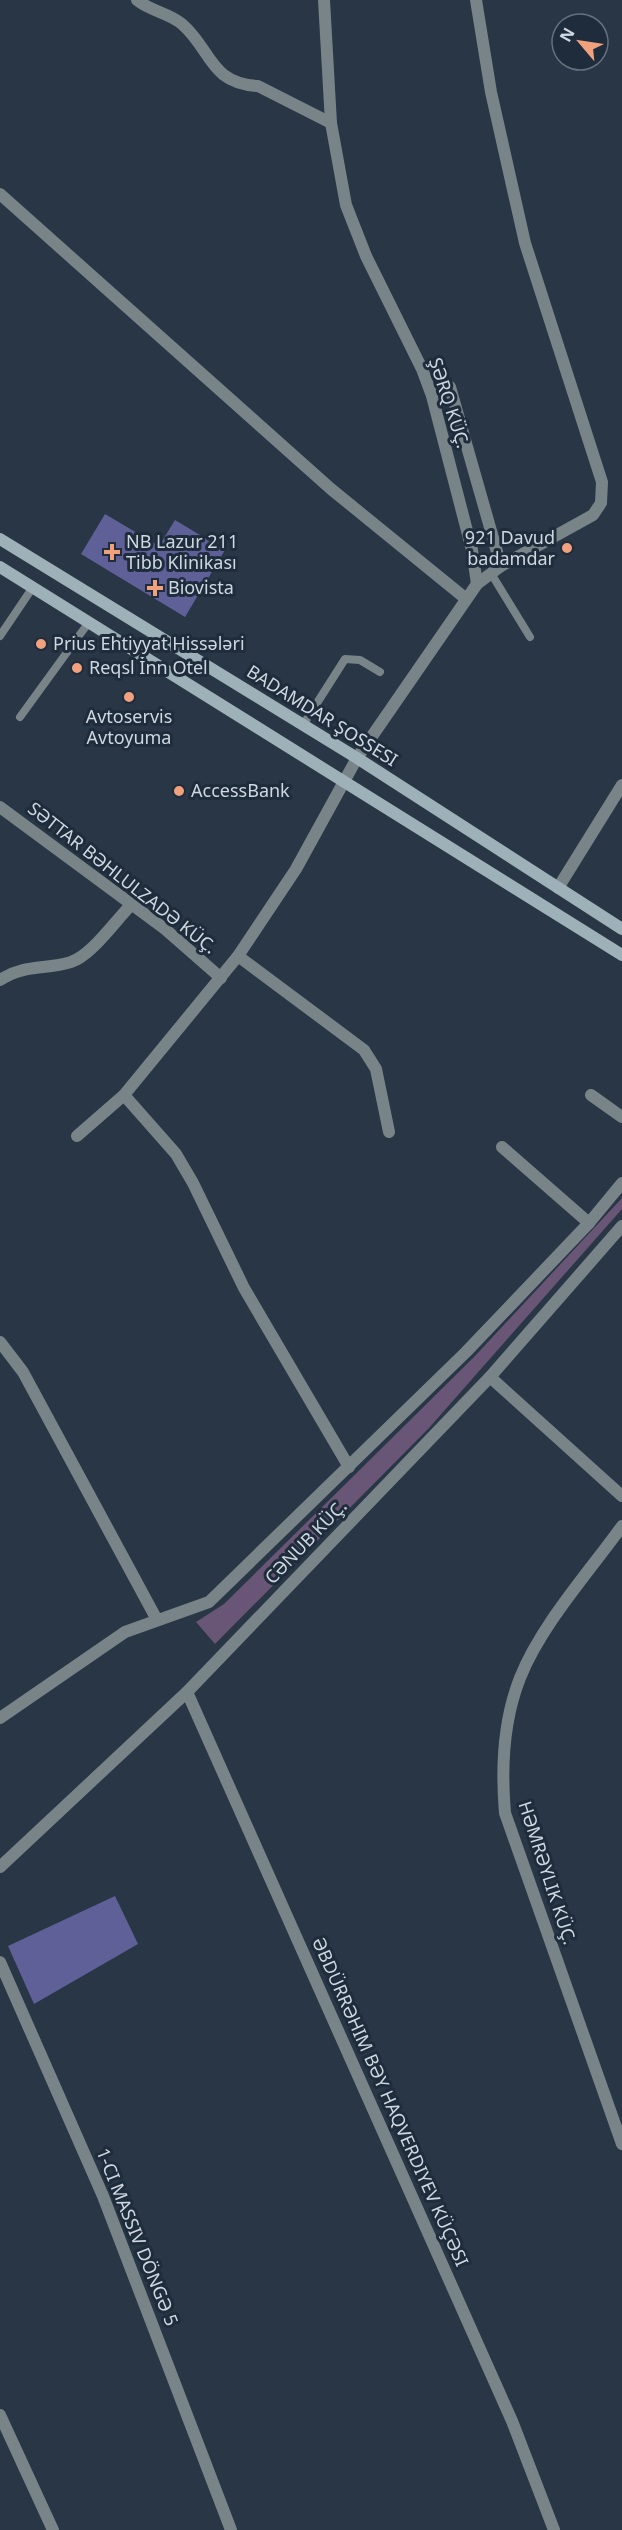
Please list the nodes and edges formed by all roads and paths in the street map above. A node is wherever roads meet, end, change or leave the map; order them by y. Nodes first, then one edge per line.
1 (137, 0) edge
2 (324, 0) edge
3 (476, 0) edge
4 (331, 123) junction
5 (0, 194) edge
6 (450, 387) dead end
7 (0, 539) edge
8 (0, 567) edge
9 (496, 571) junction
10 (477, 584) junction
11 (33, 587) junction
12 (465, 598) junction
13 (89, 622) junction
14 (0, 636) edge
15 (530, 636) dead end
16 (380, 672) dead end
17 (20, 717) dead end
18 (303, 724) junction
19 (357, 758) junction
20 (343, 780) junction
21 (622, 785) edge
22 (0, 807) edge
23 (558, 888) junction
24 (131, 905) junction
25 (622, 929) edge
26 (622, 955) edge
27 (238, 956) junction
28 (221, 978) junction
29 (0, 980) edge
30 (124, 1095) junction
31 (591, 1095) dead end
32 (622, 1117) edge
33 (389, 1132) dead end
34 (77, 1136) dead end
35 (502, 1148) dead end
36 (622, 1183) edge
37 (589, 1223) junction
38 (622, 1226) edge
39 (0, 1342) edge
40 (490, 1377) junction
41 (350, 1467) junction
42 (622, 1496) edge
43 (622, 1526) edge
44 (156, 1618) junction
45 (187, 1692) junction
46 (0, 1718) edge
47 (0, 1867) edge
48 (0, 1962) edge
49 (622, 2144) edge
50 (0, 2415) edge
51 (53, 2530) edge
52 (231, 2530) edge
53 (554, 2530) edge

1 - 4 street
2 - 4 street, ŞƏRQ KÜÇ.
3 - 9 street
4 - 10 street, ŞƏRQ KÜÇ.
5 - 12 street
6 - 9 street
7 - 18 main road, BADAMDAR ŞOSSESI
8 - 11 main road
9 - 10 street
9 - 15 lane
10 - 12 street
11 - 13 main road
11 - 14 lane
12 - 19 street
13 - 17 lane
13 - 20 main road
16 - 18 lane
18 - 19 main road, BADAMDAR ŞOSSESI
19 - 20 street
19 - 23 main road, BADAMDAR ŞOSSESI
20 - 26 main road
20 - 27 street
21 - 23 street
22 - 24 street, SƏTTAR BƏHLULZADƏ KÜÇ.
23 - 25 main road, BADAMDAR ŞOSSESI
24 - 28 street, SƏTTAR BƏHLULZADƏ KÜÇ.
24 - 29 street
27 - 28 street
27 - 33 street
28 - 30 street
30 - 34 street
30 - 41 street
31 - 32 street
35 - 37 street
36 - 37 street, CƏNUB KÜÇ.
37 - 41 street, CƏNUB KÜÇ.
38 - 40 street, CƏNUB KÜÇ.
39 - 44 street
40 - 42 street
40 - 45 street, CƏNUB KÜÇ.
41 - 44 street, CƏNUB KÜÇ.
43 - 49 street, HƏMRƏYLIK KÜÇ.
44 - 46 street, CƏNUB KÜÇ.
45 - 47 street, CƏNUB KÜÇ.
45 - 53 street, ƏBDÜRRƏHIM BƏY HAQVERDIYEV KÜÇƏSI
48 - 52 street, 1-CI MASSIV DÖNGƏ 5
50 - 51 street

